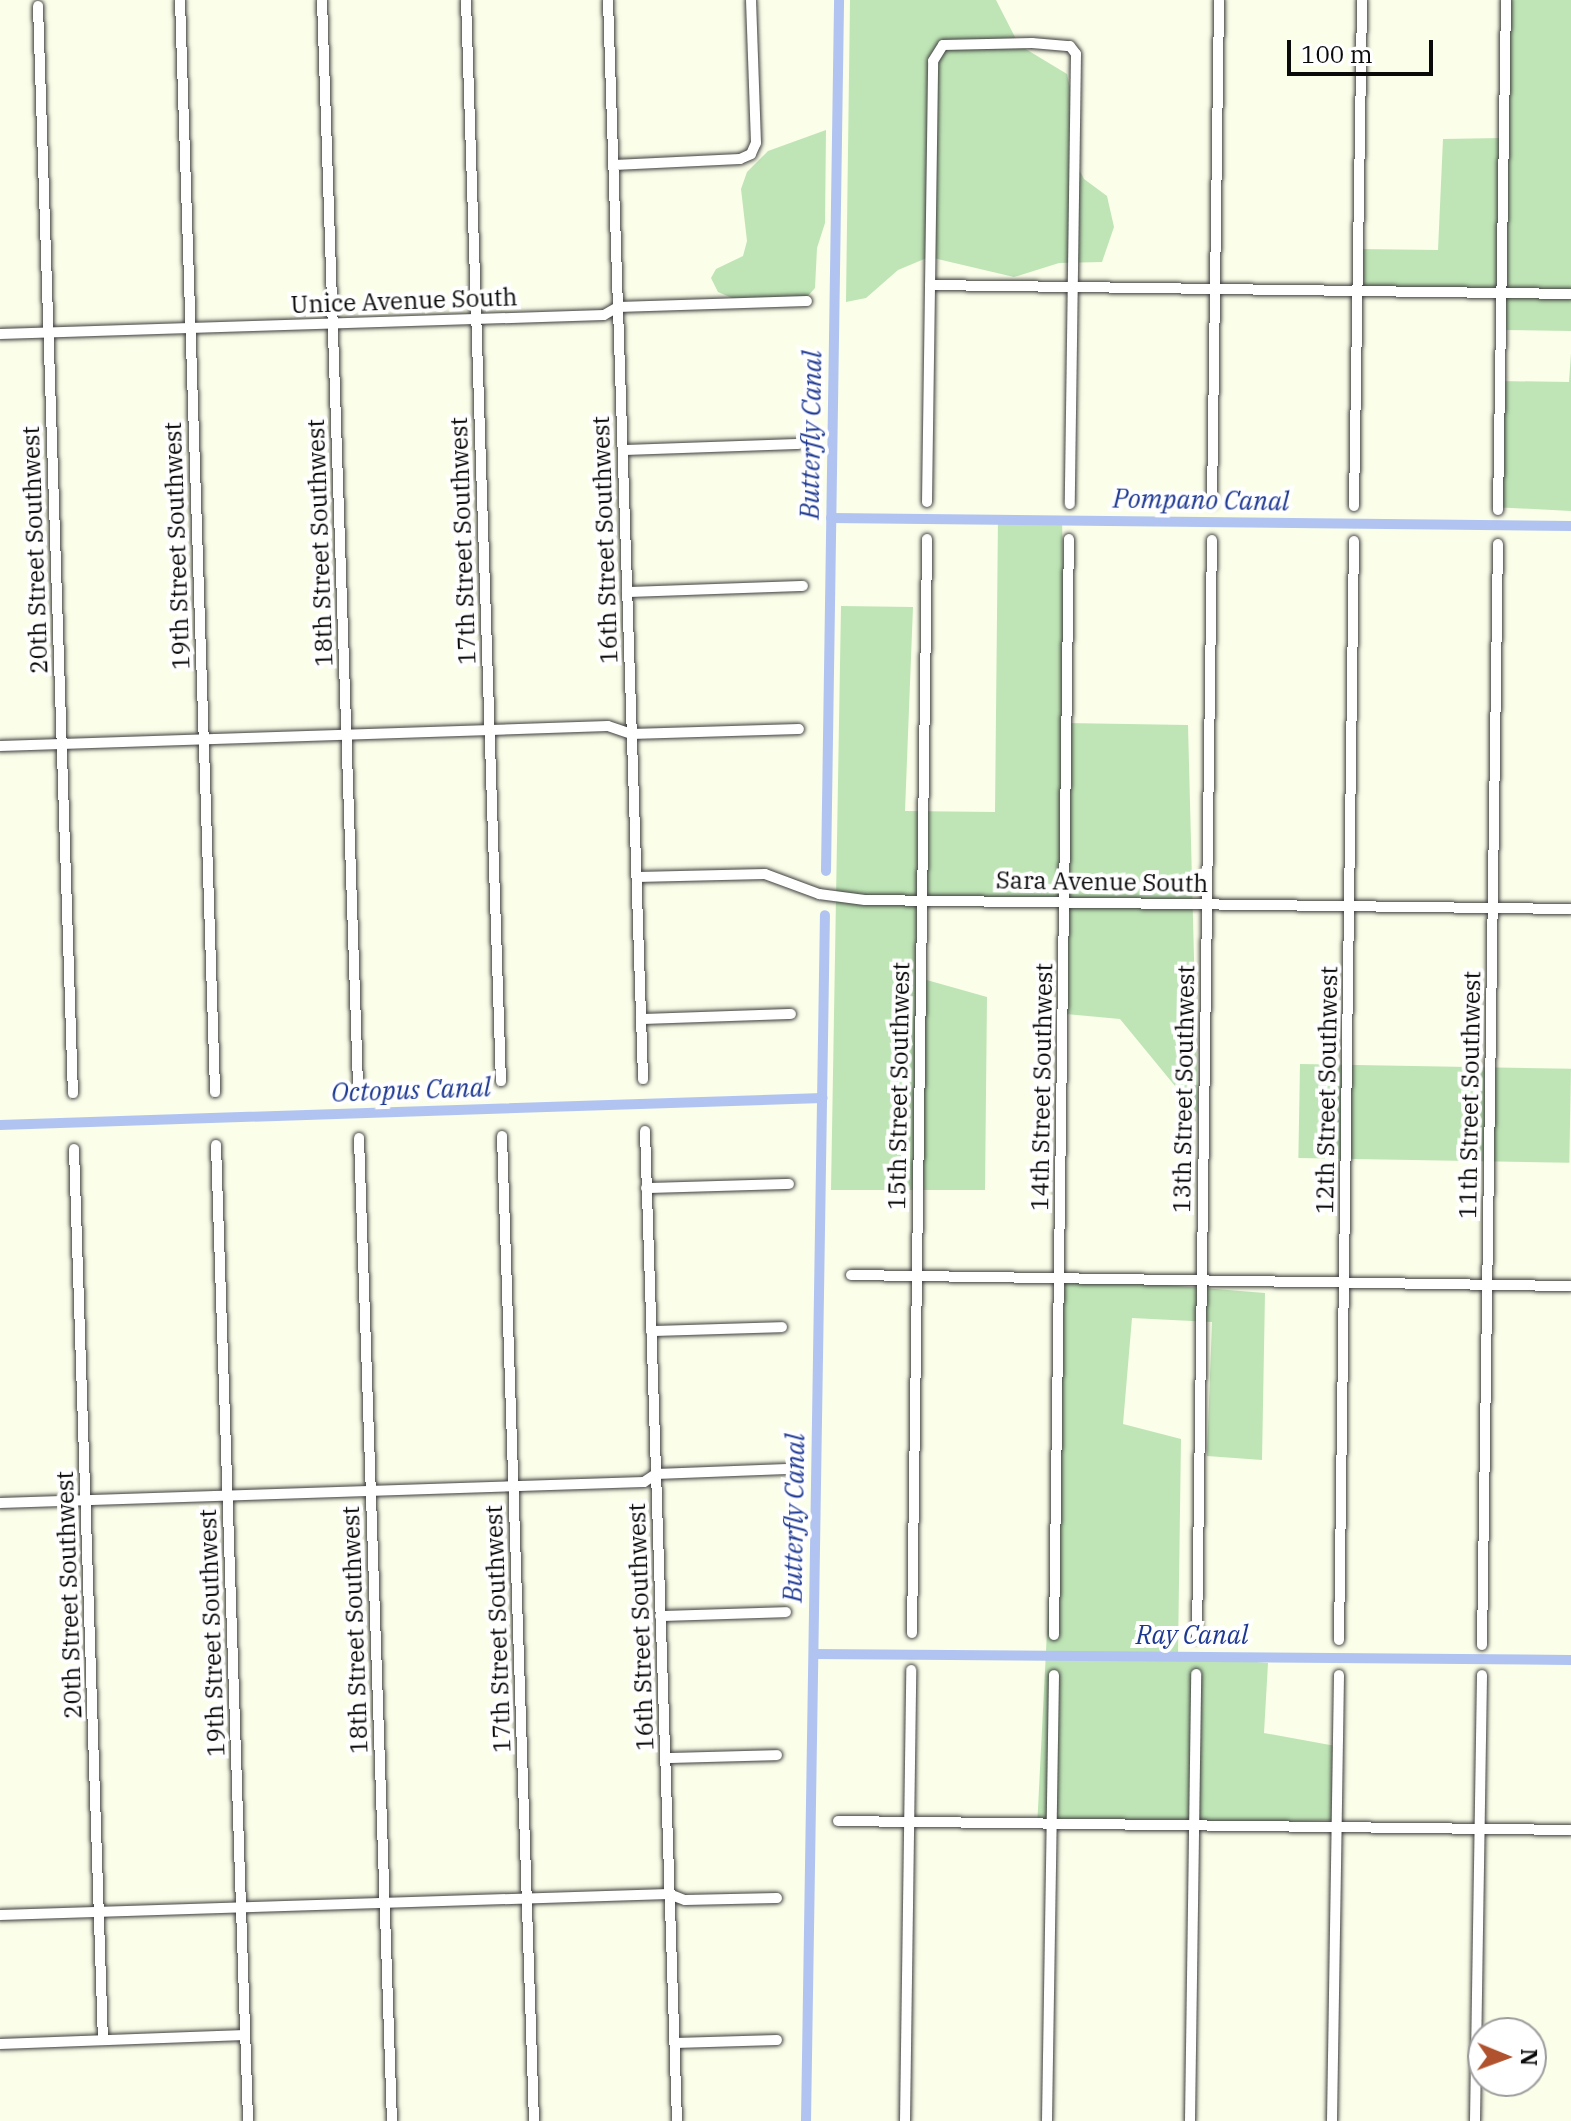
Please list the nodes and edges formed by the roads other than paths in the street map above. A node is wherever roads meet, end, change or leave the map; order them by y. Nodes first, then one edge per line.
1 (180, 0) edge
2 (322, 0) edge
3 (466, 0) edge
4 (608, 0) edge
5 (751, 0) edge
6 (1219, 0) edge
7 (1362, 0) edge
8 (1506, 0) edge
9 (38, 6) dead end
10 (614, 165) junction
11 (930, 285) junction
12 (1073, 287) junction
13 (1215, 289) junction
14 (1358, 291) junction
15 (1501, 293) junction
16 (1571, 294) edge
17 (807, 301) dead end
18 (618, 307) junction
19 (476, 319) junction
20 (333, 324) junction
21 (190, 328) junction
22 (47, 333) junction
23 (0, 334) edge
24 (799, 444) dead end
25 (623, 450) junction
26 (927, 502) dead end
27 (1212, 503) dead end
28 (1070, 504) dead end
29 (1354, 506) dead end
30 (1498, 510) dead end
31 (927, 539) dead end
32 (1069, 539) dead end
33 (1212, 540) dead end
34 (1354, 541) dead end
35 (1498, 544) dead end
36 (803, 586) dead end
37 (627, 592) junction
38 (799, 729) dead end
39 (489, 730) junction
40 (631, 734) junction
41 (346, 735) junction
42 (203, 739) junction
43 (61, 744) junction
44 (0, 746) edge
45 (637, 877) junction
46 (922, 900) junction
47 (1064, 901) junction
48 (1207, 904) junction
49 (1349, 906) junction
50 (1492, 907) junction
51 (1571, 909) edge
52 (791, 1014) dead end
53 (641, 1019) junction
54 (643, 1079) dead end
55 (501, 1081) dead end
56 (358, 1085) dead end
57 (215, 1092) dead end
58 (73, 1093) dead end
59 (645, 1131) dead end
60 (502, 1136) dead end
61 (359, 1138) dead end
62 (216, 1145) dead end
63 (74, 1149) dead end
64 (789, 1184) dead end
65 (646, 1188) junction
66 (851, 1275) dead end
67 (916, 1276) junction
68 (1059, 1279) junction
69 (1202, 1280) junction
70 (1344, 1282) junction
71 (1487, 1285) junction
72 (1571, 1286) edge
73 (782, 1327) dead end
74 (651, 1331) junction
75 (787, 1469) dead end
76 (656, 1474) junction
77 (514, 1487) junction
78 (371, 1491) junction
79 (228, 1496) junction
80 (86, 1501) junction
81 (0, 1503) edge
82 (786, 1612) dead end
83 (660, 1616) junction
84 (912, 1633) dead end
85 (1054, 1635) dead end
86 (1197, 1638) dead end
87 (1339, 1640) dead end
88 (1482, 1645) dead end
89 (911, 1670) dead end
90 (1196, 1674) dead end
91 (1054, 1675) dead end
92 (1339, 1675) dead end
93 (1482, 1675) dead end
94 (777, 1755) dead end
95 (666, 1758) junction
96 (838, 1821) dead end
97 (909, 1821) junction
98 (1051, 1823) junction
99 (1194, 1825) junction
100 (1336, 1827) junction
101 (1480, 1829) junction
102 (1571, 1830) edge
103 (669, 1894) junction
104 (526, 1897) junction
105 (777, 1898) dead end
106 (384, 1902) junction
107 (241, 1907) junction
108 (99, 1912) junction
109 (0, 1915) edge
110 (245, 2035) junction
111 (103, 2040) junction
112 (777, 2040) dead end
113 (675, 2043) junction
114 (0, 2044) edge
115 (248, 2121) edge
116 (392, 2121) edge
117 (534, 2121) edge
118 (677, 2121) edge
119 (905, 2121) edge
120 (1047, 2121) edge
121 (1190, 2121) edge
122 (1332, 2121) edge
123 (1475, 2121) edge

1 - 21 street, 19th Street Southwest
2 - 20 street, 18th Street Southwest
3 - 19 street, 17th Street Southwest
4 - 10 street, 16th Street Southwest
5 - 10 street
6 - 13 street
7 - 14 street
8 - 15 street
9 - 22 street, 20th Street Southwest
10 - 18 street, 16th Street Southwest
11 - 12 street
11 - 12 street
11 - 26 street
12 - 13 street
12 - 28 street
13 - 14 street
13 - 27 street
14 - 15 street
14 - 29 street
15 - 16 street
15 - 30 street
17 - 18 street, Unice Avenue South
18 - 19 street, Unice Avenue South
18 - 25 street, 16th Street Southwest
19 - 20 street, Unice Avenue South
19 - 39 street, 17th Street Southwest
20 - 21 street, Unice Avenue South
20 - 41 street, 18th Street Southwest
21 - 22 street, Unice Avenue South
21 - 42 street, 19th Street Southwest
22 - 23 street, Unice Avenue South
22 - 43 street, 20th Street Southwest
24 - 25 street
25 - 37 street, 16th Street Southwest
31 - 46 street, 15th Street Southwest
32 - 47 street, 14th Street Southwest
33 - 48 street, 13th Street Southwest
34 - 49 street, 12th Street Southwest
35 - 50 street, 11th Street Southwest
36 - 37 street
37 - 40 street, 16th Street Southwest
38 - 40 street
39 - 40 street
39 - 41 street
39 - 55 street, 17th Street Southwest
40 - 45 street, 16th Street Southwest
41 - 42 street
41 - 56 street, 18th Street Southwest
42 - 43 street
42 - 57 street, 19th Street Southwest
43 - 44 street
43 - 58 street, 20th Street Southwest
45 - 46 street, Sara Avenue South
45 - 53 street, 16th Street Southwest
46 - 47 street, Sara Avenue South
46 - 67 street, 15th Street Southwest
47 - 48 street, Sara Avenue South
47 - 68 street, 14th Street Southwest
48 - 49 street, Sara Avenue South
48 - 69 street, 13th Street Southwest
49 - 50 street, Sara Avenue South
49 - 70 street, 12th Street Southwest
50 - 51 street, Sara Avenue South
50 - 71 street, 11th Street Southwest
52 - 53 street
53 - 54 street, 16th Street Southwest
59 - 65 street, 16th Street Southwest
60 - 77 street, 17th Street Southwest
61 - 78 street, 18th Street Southwest
62 - 79 street, 19th Street Southwest
63 - 80 street, 20th Street Southwest
64 - 65 street
65 - 74 street, 16th Street Southwest
66 - 67 street
67 - 68 street
67 - 84 street, 15th Street Southwest
68 - 69 street
68 - 85 street, 14th Street Southwest
69 - 70 street
69 - 86 street, 13th Street Southwest
70 - 71 street
70 - 87 street, 12th Street Southwest
71 - 72 street
71 - 88 street, 11th Street Southwest
73 - 74 street
74 - 76 street, 16th Street Southwest
75 - 76 street
76 - 77 street
76 - 83 street, 16th Street Southwest
77 - 78 street
77 - 104 street, 17th Street Southwest
78 - 79 street
78 - 106 street, 18th Street Southwest
79 - 80 street
79 - 107 street, 19th Street Southwest
80 - 81 street
80 - 108 street, 20th Street Southwest
82 - 83 street
83 - 95 street, 16th Street Southwest
89 - 97 street
90 - 99 street
91 - 98 street
92 - 100 street
93 - 101 street
94 - 95 street
95 - 103 street, 16th Street Southwest
96 - 97 street
97 - 98 street
97 - 119 street
98 - 99 street
98 - 120 street
99 - 100 street
99 - 121 street
100 - 101 street
100 - 122 street
101 - 102 street
101 - 123 street
103 - 104 street
103 - 105 street
103 - 113 street, 16th Street Southwest
104 - 106 street
104 - 117 street, 17th Street Southwest
106 - 107 street
106 - 116 street, 18th Street Southwest
107 - 108 street
107 - 110 street, 19th Street Southwest
108 - 109 street
108 - 111 street, 20th Street Southwest
110 - 111 street
110 - 115 street, 19th Street Southwest
111 - 114 street
112 - 113 street
113 - 118 street, 16th Street Southwest

